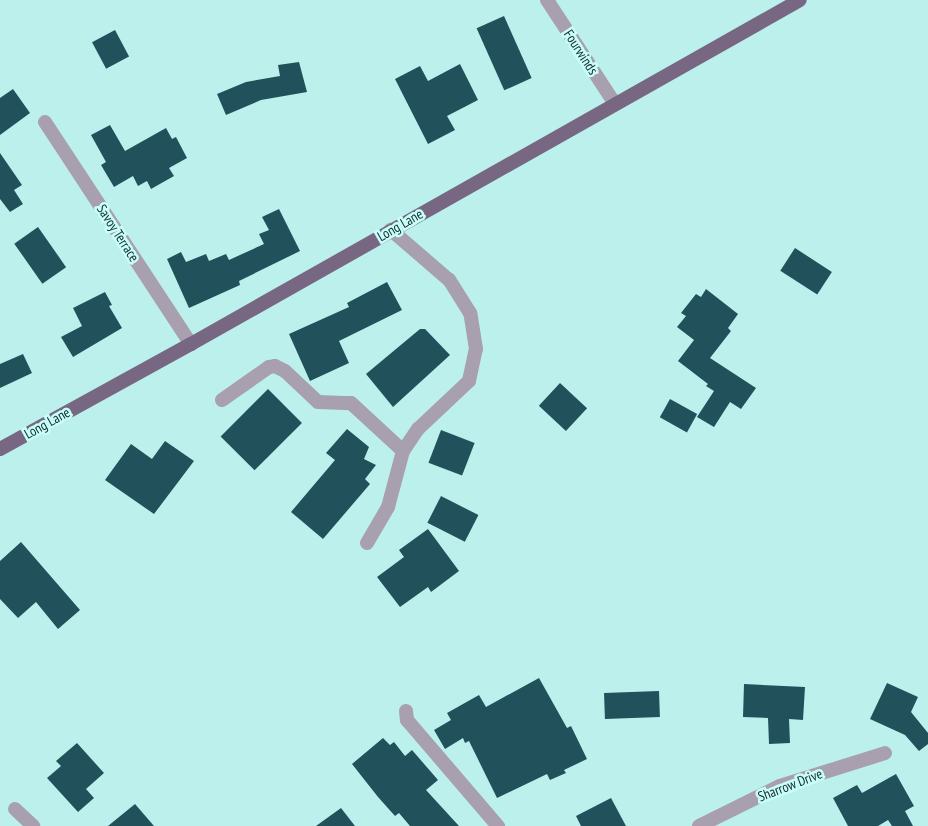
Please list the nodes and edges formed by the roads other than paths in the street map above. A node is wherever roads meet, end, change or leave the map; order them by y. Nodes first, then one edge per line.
1 (547, 0) edge
2 (800, 0) edge
3 (615, 104) junction
4 (45, 122) dead end
5 (391, 230) junction
6 (191, 344) junction
7 (222, 400) dead end
8 (0, 449) edge
9 (403, 451) junction
10 (367, 543) dead end
11 (406, 711) dead end
12 (885, 753) dead end
13 (15, 809) dead end
14 (33, 826) edge
15 (498, 826) edge
16 (698, 826) edge

1 - 3 street, Fourwinds
2 - 3 main road, Long Lane
3 - 5 main road, Long Lane
4 - 6 street, Savoy Terrace
5 - 6 main road, Long Lane
5 - 9 street
6 - 8 main road, Long Lane
7 - 9 street
9 - 10 street
11 - 15 street
12 - 16 street, Sharrow Drive
13 - 14 street

